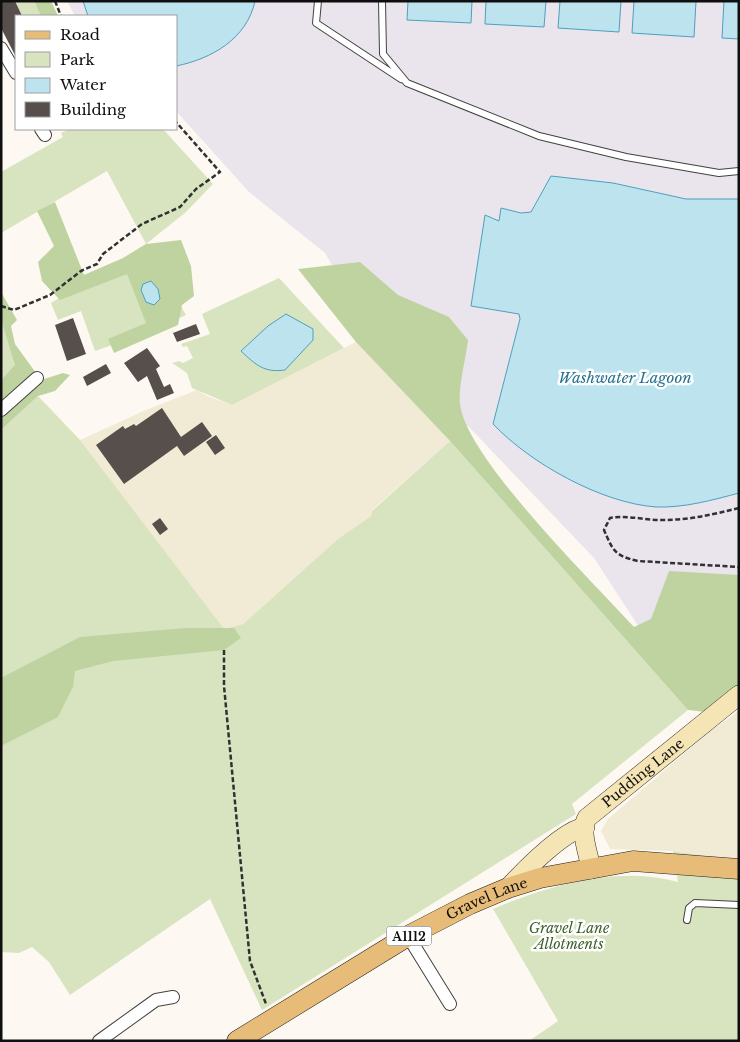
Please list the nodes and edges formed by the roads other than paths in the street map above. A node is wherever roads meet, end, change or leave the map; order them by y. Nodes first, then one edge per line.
1 (318, 1) edge
2 (382, 1) edge
3 (1, 48) edge
4 (15, 71) edge
5 (407, 82) junction
6 (739, 171) edge
7 (37, 378) dead end
8 (1, 410) edge
9 (739, 695) edge
10 (585, 827) junction
11 (591, 869) junction
12 (739, 869) edge
13 (508, 888) junction
14 (739, 906) edge
15 (688, 920) dead end
16 (408, 936) junction
17 (173, 997) dead end
18 (450, 1004) dead end
19 (99, 1041) edge
20 (237, 1041) edge

1 - 5 lane
2 - 5 lane
3 - 4 street
5 - 6 lane
7 - 8 street
9 - 10 street, Pudding Lane
10 - 11 street
10 - 13 street
11 - 12 main road, Gravel Lane / A1112
11 - 13 main road, Gravel Lane / A1112
13 - 16 main road, Gravel Lane / A1112
14 - 15 lane
16 - 18 street
16 - 20 main road, Gravel Lane / A1112
17 - 19 street

